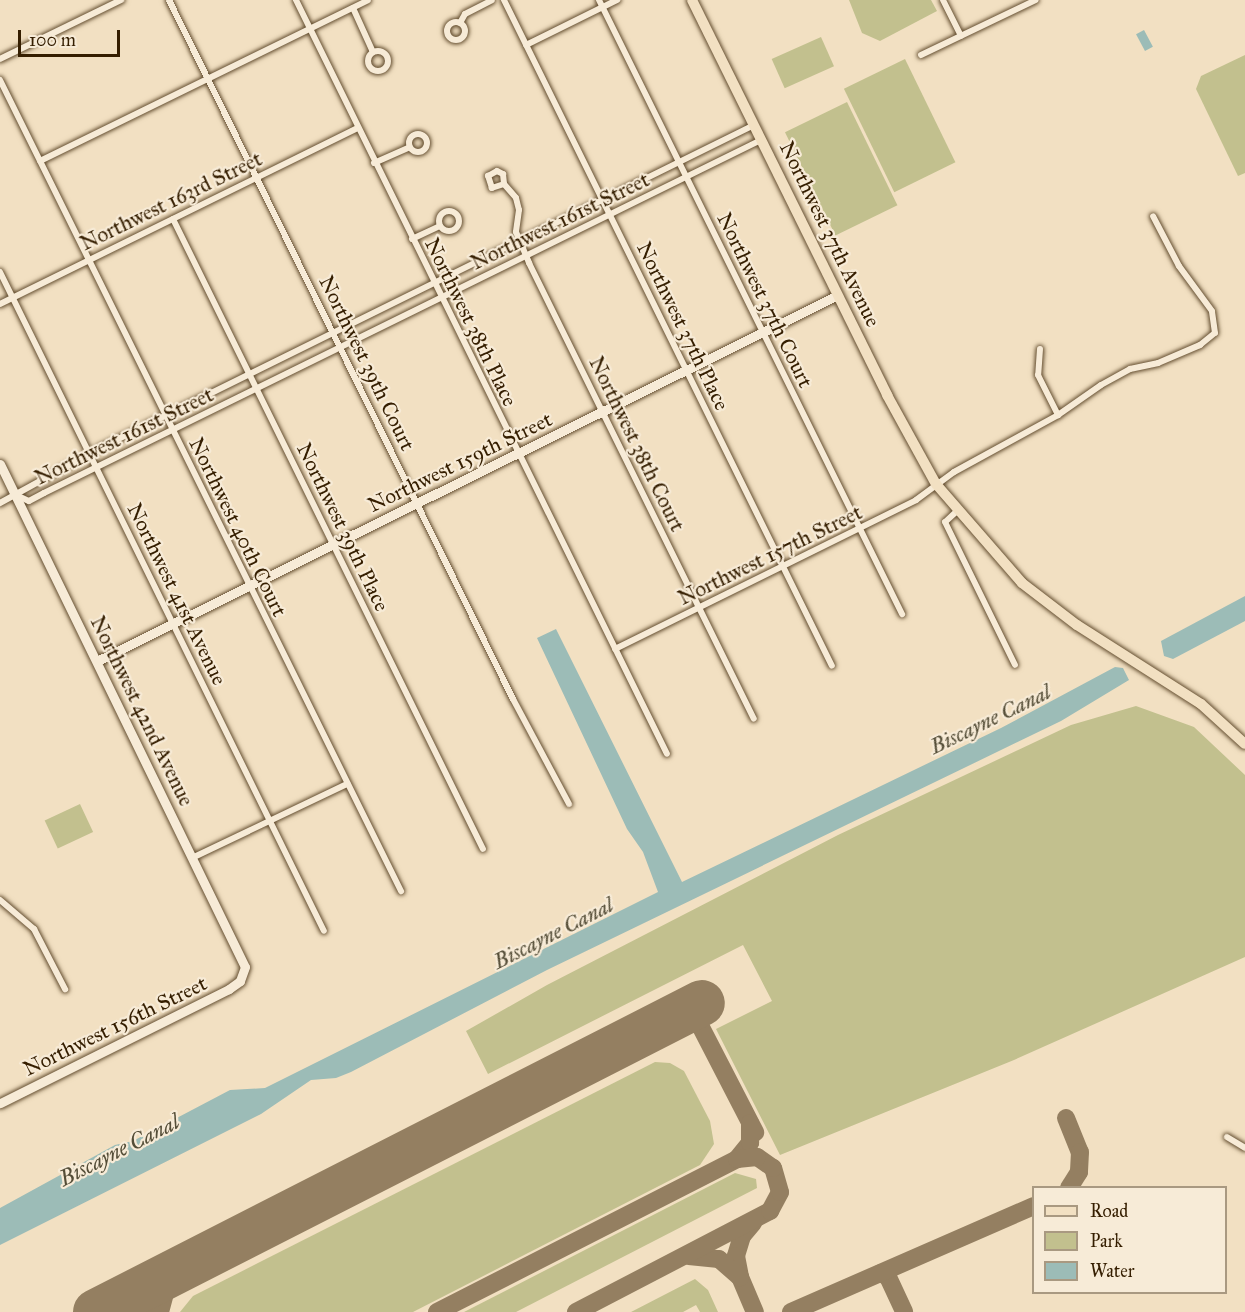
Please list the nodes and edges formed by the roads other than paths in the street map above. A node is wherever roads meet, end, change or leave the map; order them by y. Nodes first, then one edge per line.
1 (121, 0) edge
2 (169, 0) edge
3 (296, 0) edge
4 (369, 0) edge
5 (492, 0) edge
6 (504, 0) edge
7 (599, 0) edge
8 (617, 0) edge
9 (692, 0) edge
10 (943, 0) edge
11 (1036, 0) edge
12 (602, 7) junction
13 (353, 8) junction
14 (460, 23) dead end
15 (310, 29) junction
16 (961, 36) junction
17 (526, 45) junction
18 (373, 52) dead end
19 (921, 55) dead end
20 (0, 59) edge
21 (208, 79) junction
22 (0, 80) edge
23 (754, 125) junction
24 (357, 128) junction
25 (762, 140) junction
26 (410, 147) dead end
27 (40, 161) junction
28 (374, 163) junction
29 (678, 163) junction
30 (258, 177) junction
31 (685, 177) junction
32 (504, 184) dead end
33 (603, 200) junction
34 (610, 214) junction
35 (1153, 216) dead end
36 (173, 219) junction
37 (440, 226) dead end
38 (412, 239) junction
39 (519, 241) junction
40 (526, 255) junction
41 (88, 261) junction
42 (0, 272) edge
43 (434, 283) junction
44 (838, 295) junction
45 (441, 297) junction
46 (13, 298) junction
47 (0, 304) edge
48 (333, 333) junction
49 (762, 333) junction
50 (340, 348) junction
51 (1040, 349) dead end
52 (686, 370) junction
53 (249, 375) junction
54 (256, 389) junction
55 (602, 412) junction
56 (165, 416) junction
57 (1058, 416) junction
58 (172, 430) junction
59 (518, 453) junction
60 (89, 454) junction
61 (0, 464) edge
62 (96, 468) junction
63 (936, 484) junction
64 (16, 495) junction
65 (0, 503) edge
66 (418, 503) junction
67 (957, 511) junction
68 (860, 528) junction
69 (333, 545) junction
70 (784, 567) junction
71 (248, 586) junction
72 (700, 608) junction
73 (902, 614) dead end
74 (172, 623) junction
75 (615, 649) junction
76 (97, 661) junction
77 (1015, 665) dead end
78 (832, 666) dead end
79 (754, 719) dead end
80 (1245, 744) edge
81 (667, 754) dead end
82 (347, 784) junction
83 (569, 804) dead end
84 (271, 820) junction
85 (483, 849) dead end
86 (194, 857) junction
87 (401, 891) dead end
88 (0, 900) edge
89 (324, 931) dead end
90 (243, 976) joint
91 (65, 989) dead end
92 (0, 1103) edge
93 (1227, 1137) dead end
94 (1245, 1148) edge

1 - 20 street
2 - 21 street, Northwest 39th Court
3 - 15 street, Northwest 38th Place
4 - 13 street
5 - 14 street
6 - 17 street, Northwest 37th Place
7 - 12 street, Northwest 37th Court
8 - 12 street
9 - 23 main road, Northwest 37th Avenue
10 - 16 street
11 - 16 street
12 - 17 street
12 - 29 street, Northwest 37th Court
13 - 15 street
13 - 18 street
15 - 21 street
15 - 24 street, Northwest 38th Place
16 - 19 street
17 - 33 street, Northwest 37th Place
21 - 27 street
21 - 30 street, Northwest 39th Court
22 - 27 street, Northwest 40th Court
23 - 25 main road, Northwest 37th Avenue
23 - 29 street, Northwest 161st Street
24 - 28 street, Northwest 38th Place
24 - 30 street, Northwest 163rd Street
25 - 31 street, Northwest 161st Street
25 - 44 main road, Northwest 37th Avenue
26 - 28 street
27 - 41 street, Northwest 40th Court
28 - 38 street, Northwest 38th Place
29 - 31 street, Northwest 37th Court
29 - 33 street, Northwest 161st Street
30 - 36 street, Northwest 163rd Street
30 - 48 street, Northwest 39th Court
31 - 34 street, Northwest 161st Street
31 - 49 street, Northwest 37th Court
32 - 39 street, Northwest 38th Court
33 - 34 street, Northwest 37th Place
33 - 39 street, Northwest 161st Street
34 - 40 street, Northwest 161st Street
34 - 52 street, Northwest 37th Place
35 - 57 street, Northwest 157th Street
36 - 41 street, Northwest 163rd Street
36 - 53 street, Northwest 39th Place
37 - 38 street
38 - 43 street, Northwest 38th Place
39 - 40 street, Northwest 38th Court
39 - 43 street, Northwest 161st Street
40 - 45 street, Northwest 161st Street
40 - 55 street, Northwest 38th Court
41 - 46 street, Northwest 163rd Street
41 - 56 street, Northwest 40th Court
42 - 46 street, Northwest 41st Avenue
43 - 45 street, Northwest 38th Place
43 - 48 street, Northwest 161st Street
44 - 49 street, Northwest 159th Street
44 - 63 main road, Northwest 37th Avenue
45 - 50 street, Northwest 161st Street
45 - 59 street, Northwest 38th Place
46 - 47 street, Northwest 163rd Street
46 - 60 street, Northwest 41st Avenue
48 - 50 street, Northwest 39th Court
48 - 53 street, Northwest 161st Street
49 - 52 street, Northwest 159th Street
49 - 68 street, Northwest 37th Court
50 - 54 street, Northwest 161st Street
50 - 66 street, Northwest 39th Court
51 - 57 street
52 - 55 street, Northwest 159th Street
52 - 70 street, Northwest 37th Place
53 - 54 street, Northwest 39th Place
53 - 56 street, Northwest 161st Street
54 - 58 street, Northwest 161st Street
54 - 69 street, Northwest 39th Place
55 - 59 street, Northwest 159th Street
55 - 72 street, Northwest 38th Court
56 - 58 street, Northwest 40th Court
56 - 60 street, Northwest 161st Street
57 - 63 street, Northwest 157th Street
58 - 62 street, Northwest 161st Street
58 - 71 street, Northwest 40th Court
59 - 66 street, Northwest 159th Street
59 - 75 street, Northwest 38th Place
60 - 62 street, Northwest 41st Avenue
60 - 64 street, Northwest 161st Street
61 - 64 street, Northwest 42nd Avenue
62 - 64 street, Northwest 161st Street
62 - 74 street, Northwest 41st Avenue
63 - 67 main road, Northwest 37th Avenue
63 - 68 street, Northwest 157th Street
64 - 65 street
64 - 76 street, Northwest 42nd Avenue
66 - 69 street, Northwest 159th Street
66 - 83 street, Northwest 39th Court
67 - 77 street
67 - 80 main road, Northwest 37th Avenue
68 - 70 street, Northwest 157th Street
68 - 73 street, Northwest 37th Court
69 - 71 street, Northwest 159th Street
69 - 85 street, Northwest 39th Place
70 - 72 street, Northwest 157th Street
70 - 78 street, Northwest 37th Place
71 - 74 street, Northwest 159th Street
71 - 82 street, Northwest 40th Court
72 - 75 street, Northwest 157th Street
72 - 79 street, Northwest 38th Court
74 - 76 street, Northwest 159th Street
74 - 84 street, Northwest 41st Avenue
75 - 81 street, Northwest 38th Place
76 - 86 street, Northwest 42nd Avenue
82 - 84 street
82 - 87 street, Northwest 40th Court
84 - 86 street
84 - 89 street, Northwest 41st Avenue
86 - 90 street, Northwest 42nd Avenue
88 - 91 street
90 - 92 street, Northwest 156th Street
93 - 94 street

